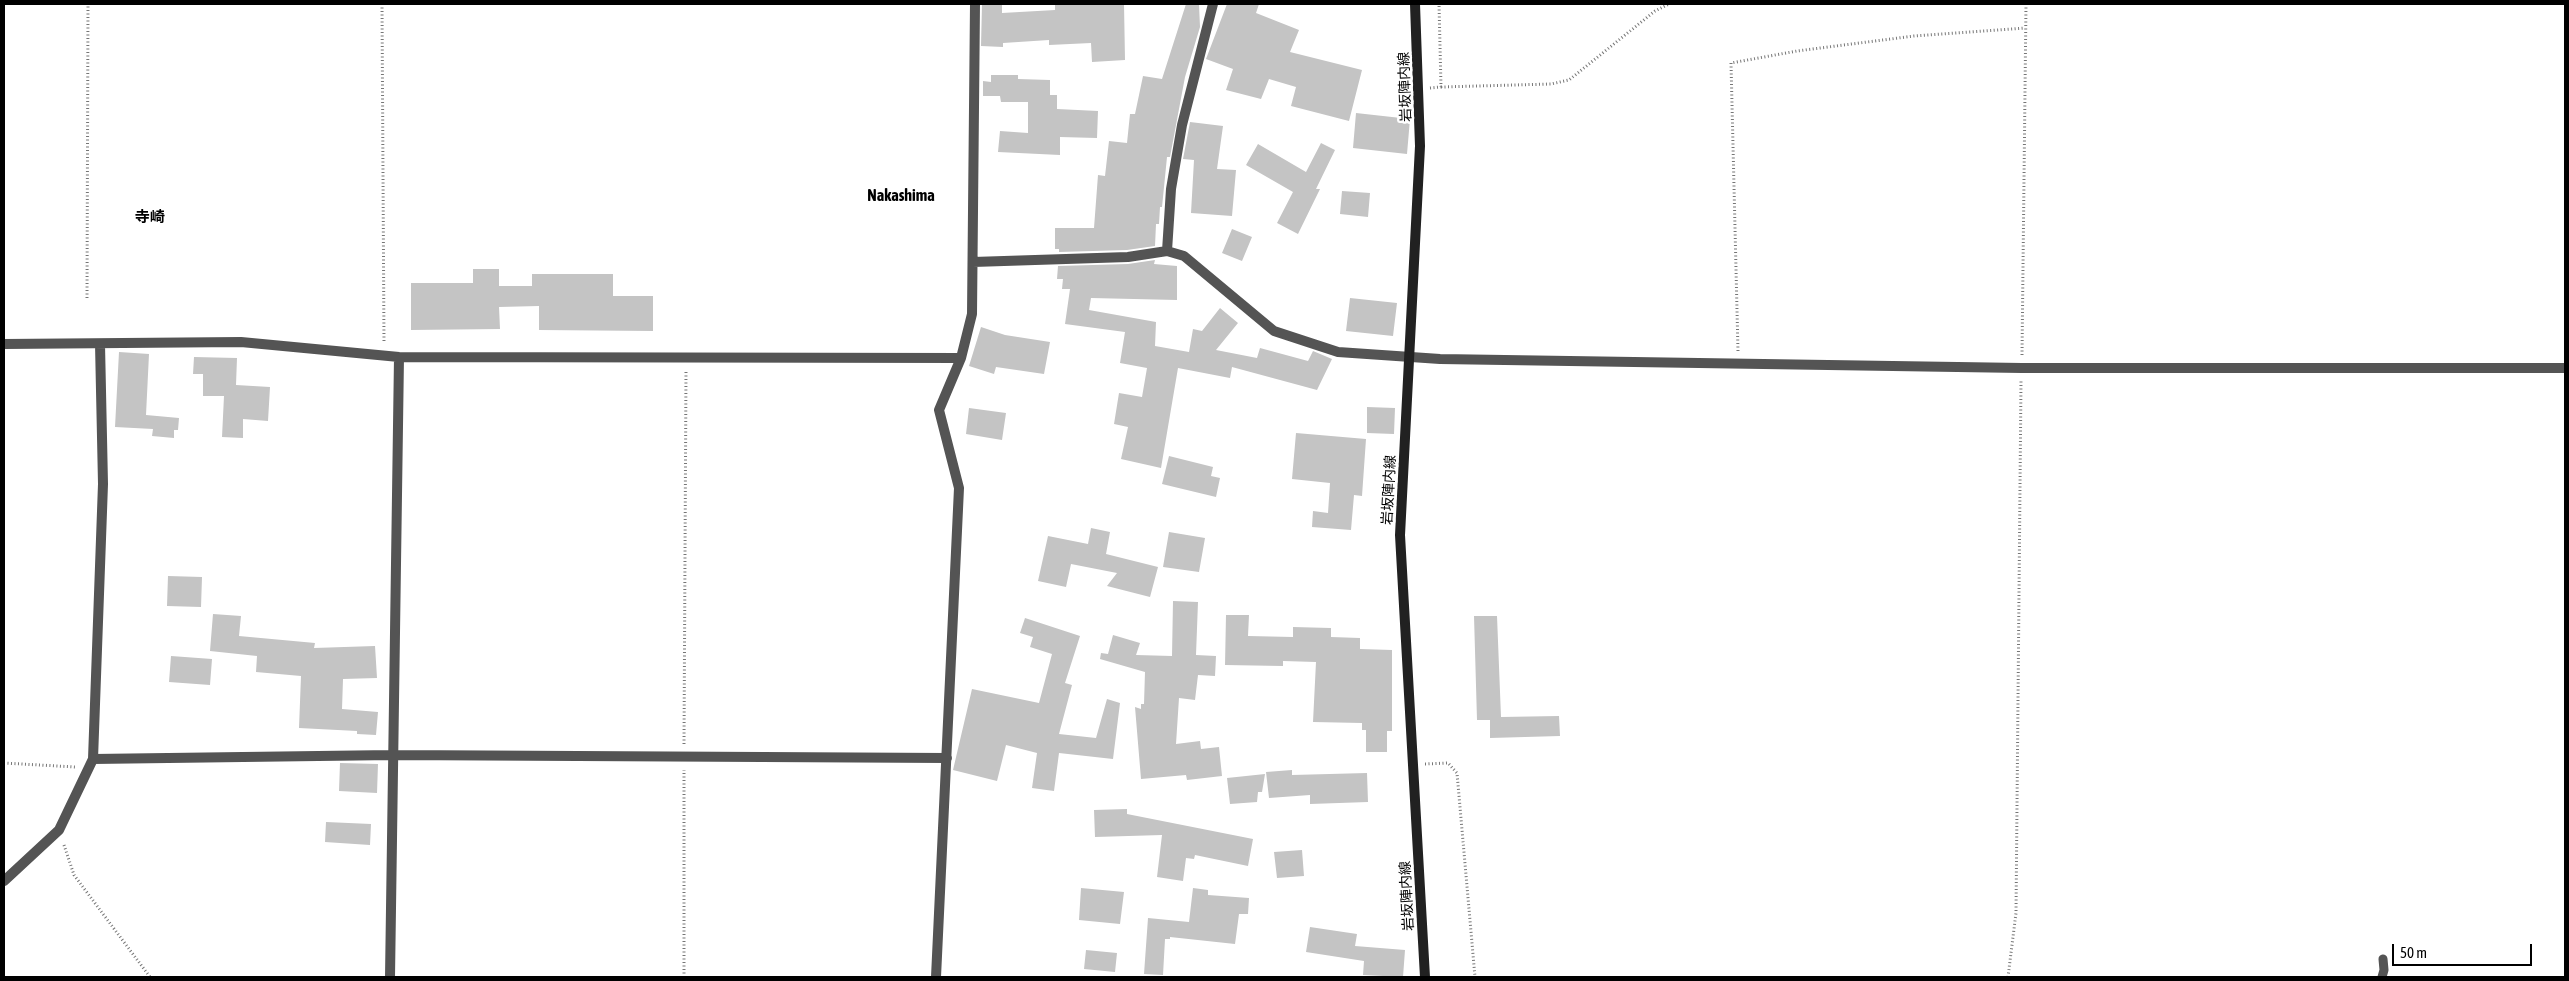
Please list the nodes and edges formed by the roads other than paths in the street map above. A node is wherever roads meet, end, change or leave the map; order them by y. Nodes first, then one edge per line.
1 (975, 4) edge
2 (1213, 4) edge
3 (1415, 4) edge
4 (1168, 251) junction
5 (973, 262) junction
6 (4, 344) edge
7 (100, 344) junction
8 (1409, 356) junction
9 (399, 357) junction
10 (961, 358) junction
11 (2565, 368) edge
12 (393, 755) junction
13 (948, 758) junction
14 (93, 759) junction
15 (7, 878) edge
16 (2383, 959) dead end
17 (390, 977) edge
18 (936, 977) edge
19 (1425, 977) edge
20 (2382, 977) edge

1 - 5 street
2 - 4 street
3 - 8 main road, 岩坂陣内線
4 - 5 street
4 - 8 street
5 - 10 street
6 - 7 street
7 - 9 street
7 - 14 street
8 - 11 street
8 - 19 main road, 岩坂陣内線
9 - 10 street
9 - 12 street
10 - 13 street
12 - 13 street
12 - 14 street
12 - 17 street
13 - 18 street
14 - 15 street
16 - 20 lane

